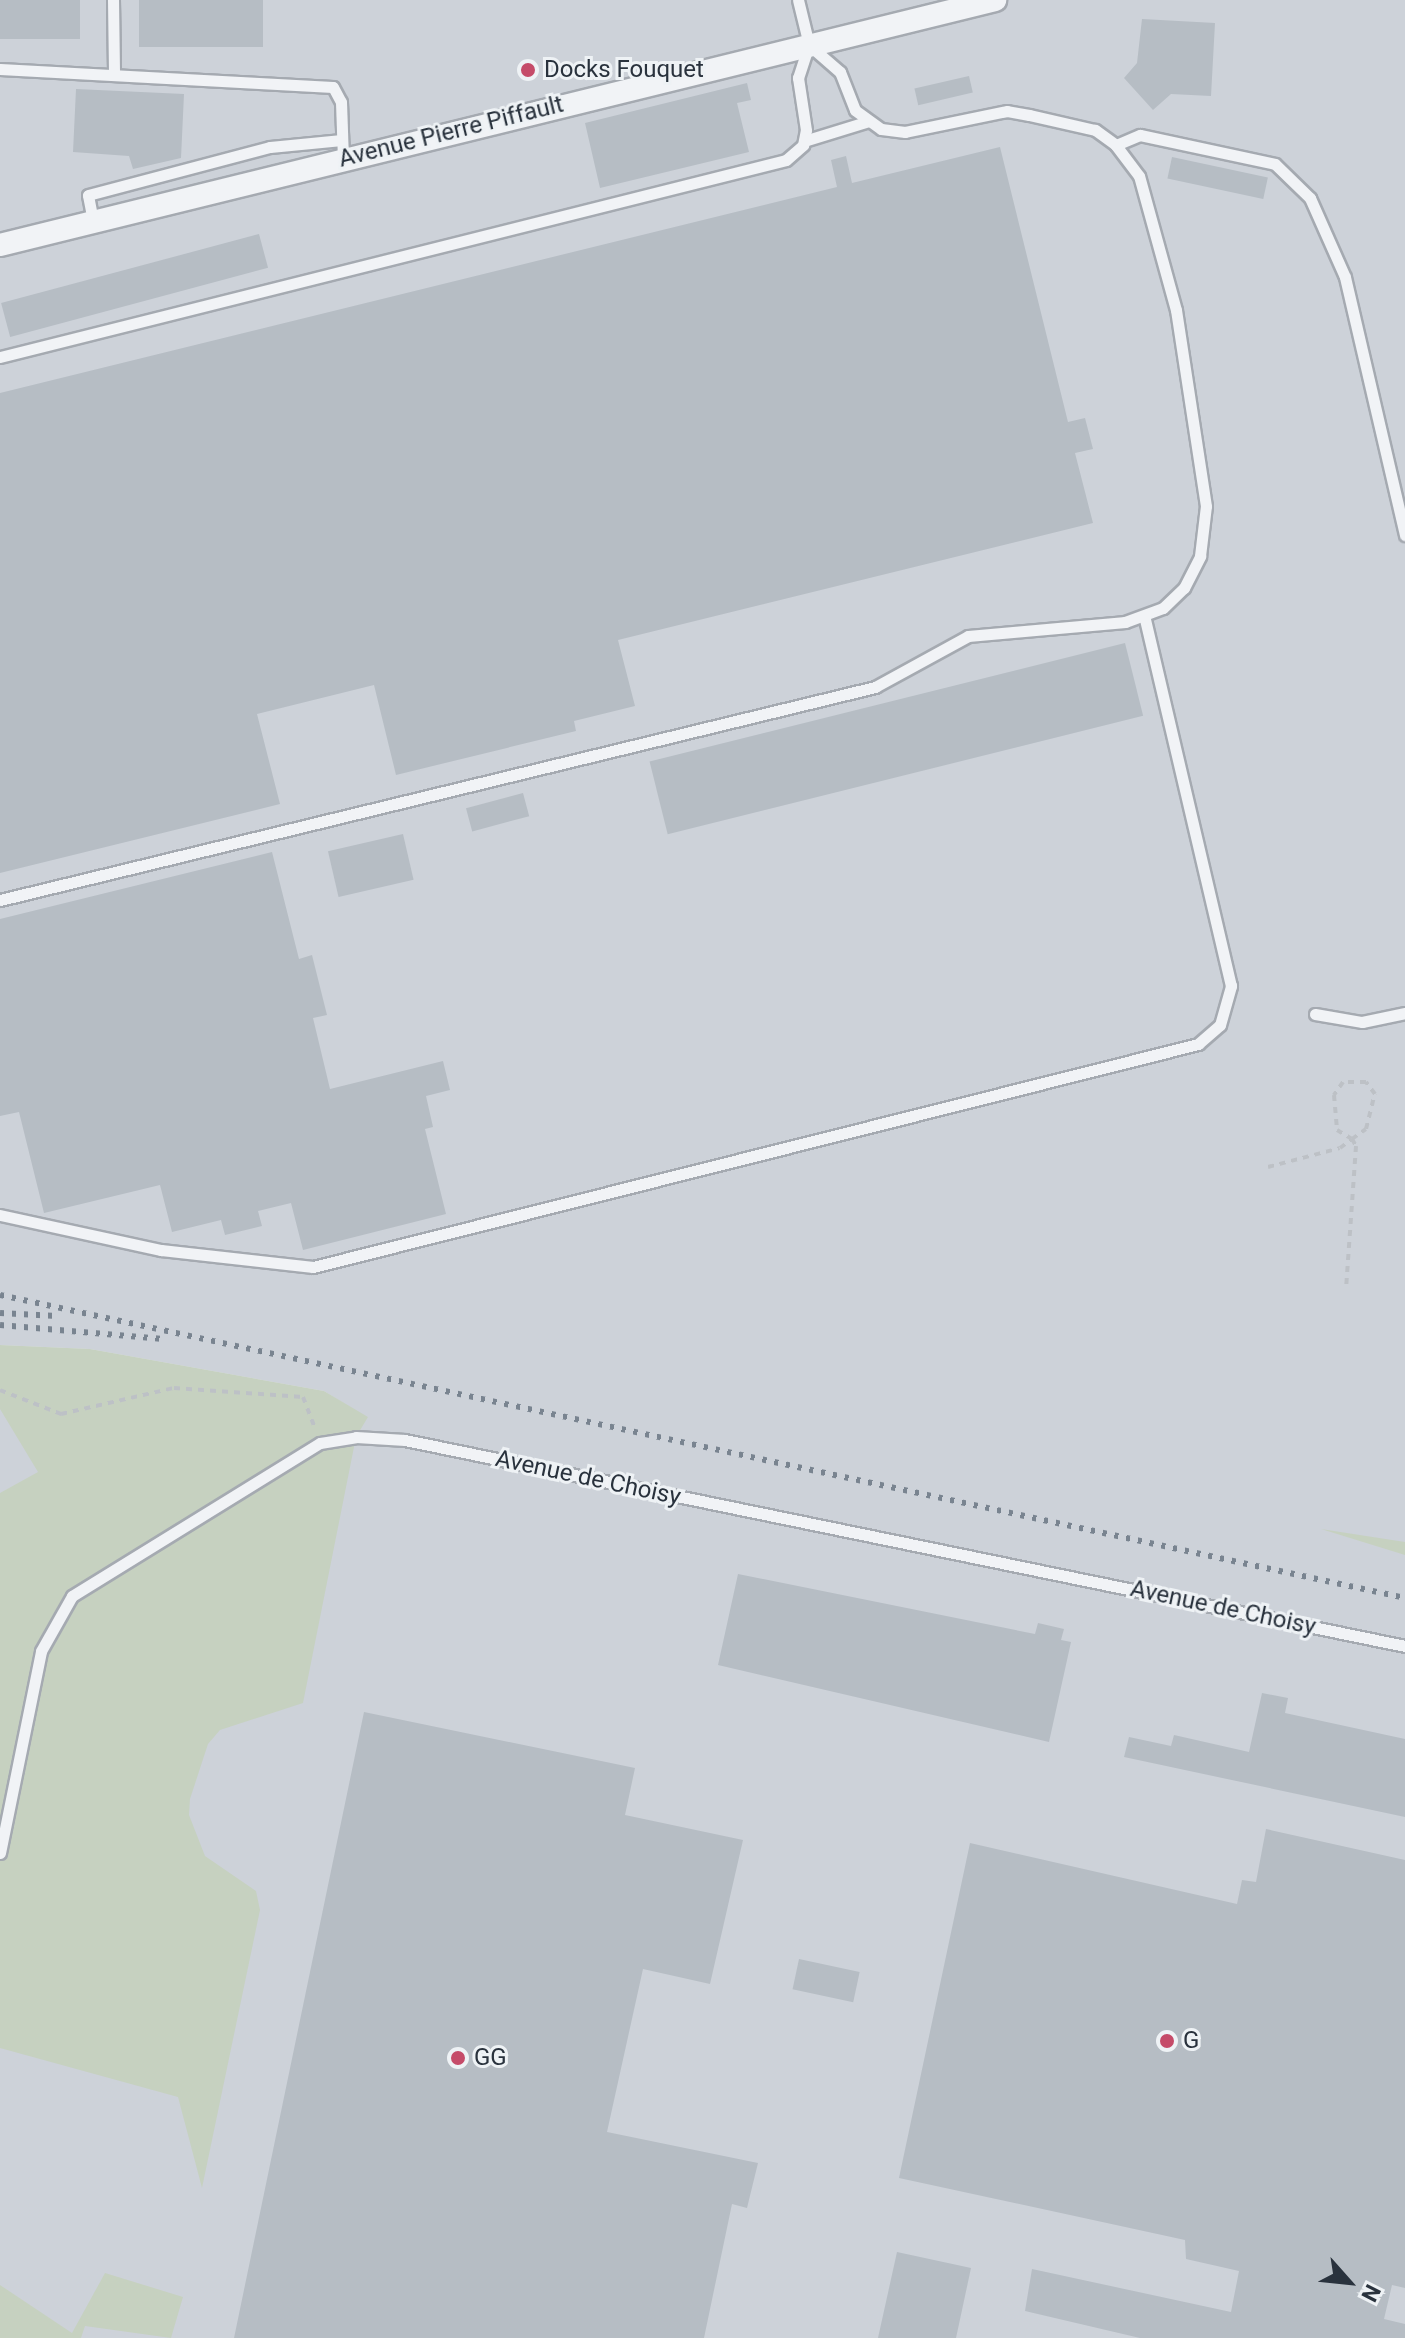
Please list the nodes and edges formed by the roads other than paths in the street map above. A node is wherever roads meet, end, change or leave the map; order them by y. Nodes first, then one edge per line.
1 (113, 0) edge
2 (798, 0) edge
3 (995, 0) edge
4 (809, 45) junction
5 (0, 69) edge
6 (114, 75) junction
7 (869, 121) junction
8 (804, 141) junction
9 (1116, 145) junction
10 (342, 150) junction
11 (0, 245) edge
12 (0, 357) edge
13 (1405, 535) edge
14 (1144, 616) junction
15 (0, 900) edge
16 (1405, 1013) edge
17 (1315, 1014) dead end
18 (0, 1215) edge
19 (1405, 1646) edge
20 (0, 1853) edge

1 - 6 lane
2 - 4 lane
3 - 4 street, Avenue Pierre Piffault
4 - 7 lane
4 - 8 lane
4 - 10 street, Avenue Pierre Piffault
5 - 6 lane
6 - 10 lane
7 - 8 lane
7 - 9 lane
8 - 12 lane
9 - 13 lane
9 - 14 lane
10 - 11 street, Avenue Pierre Piffault
14 - 15 lane
14 - 18 lane
16 - 17 lane
19 - 20 lane, Avenue de Choisy

